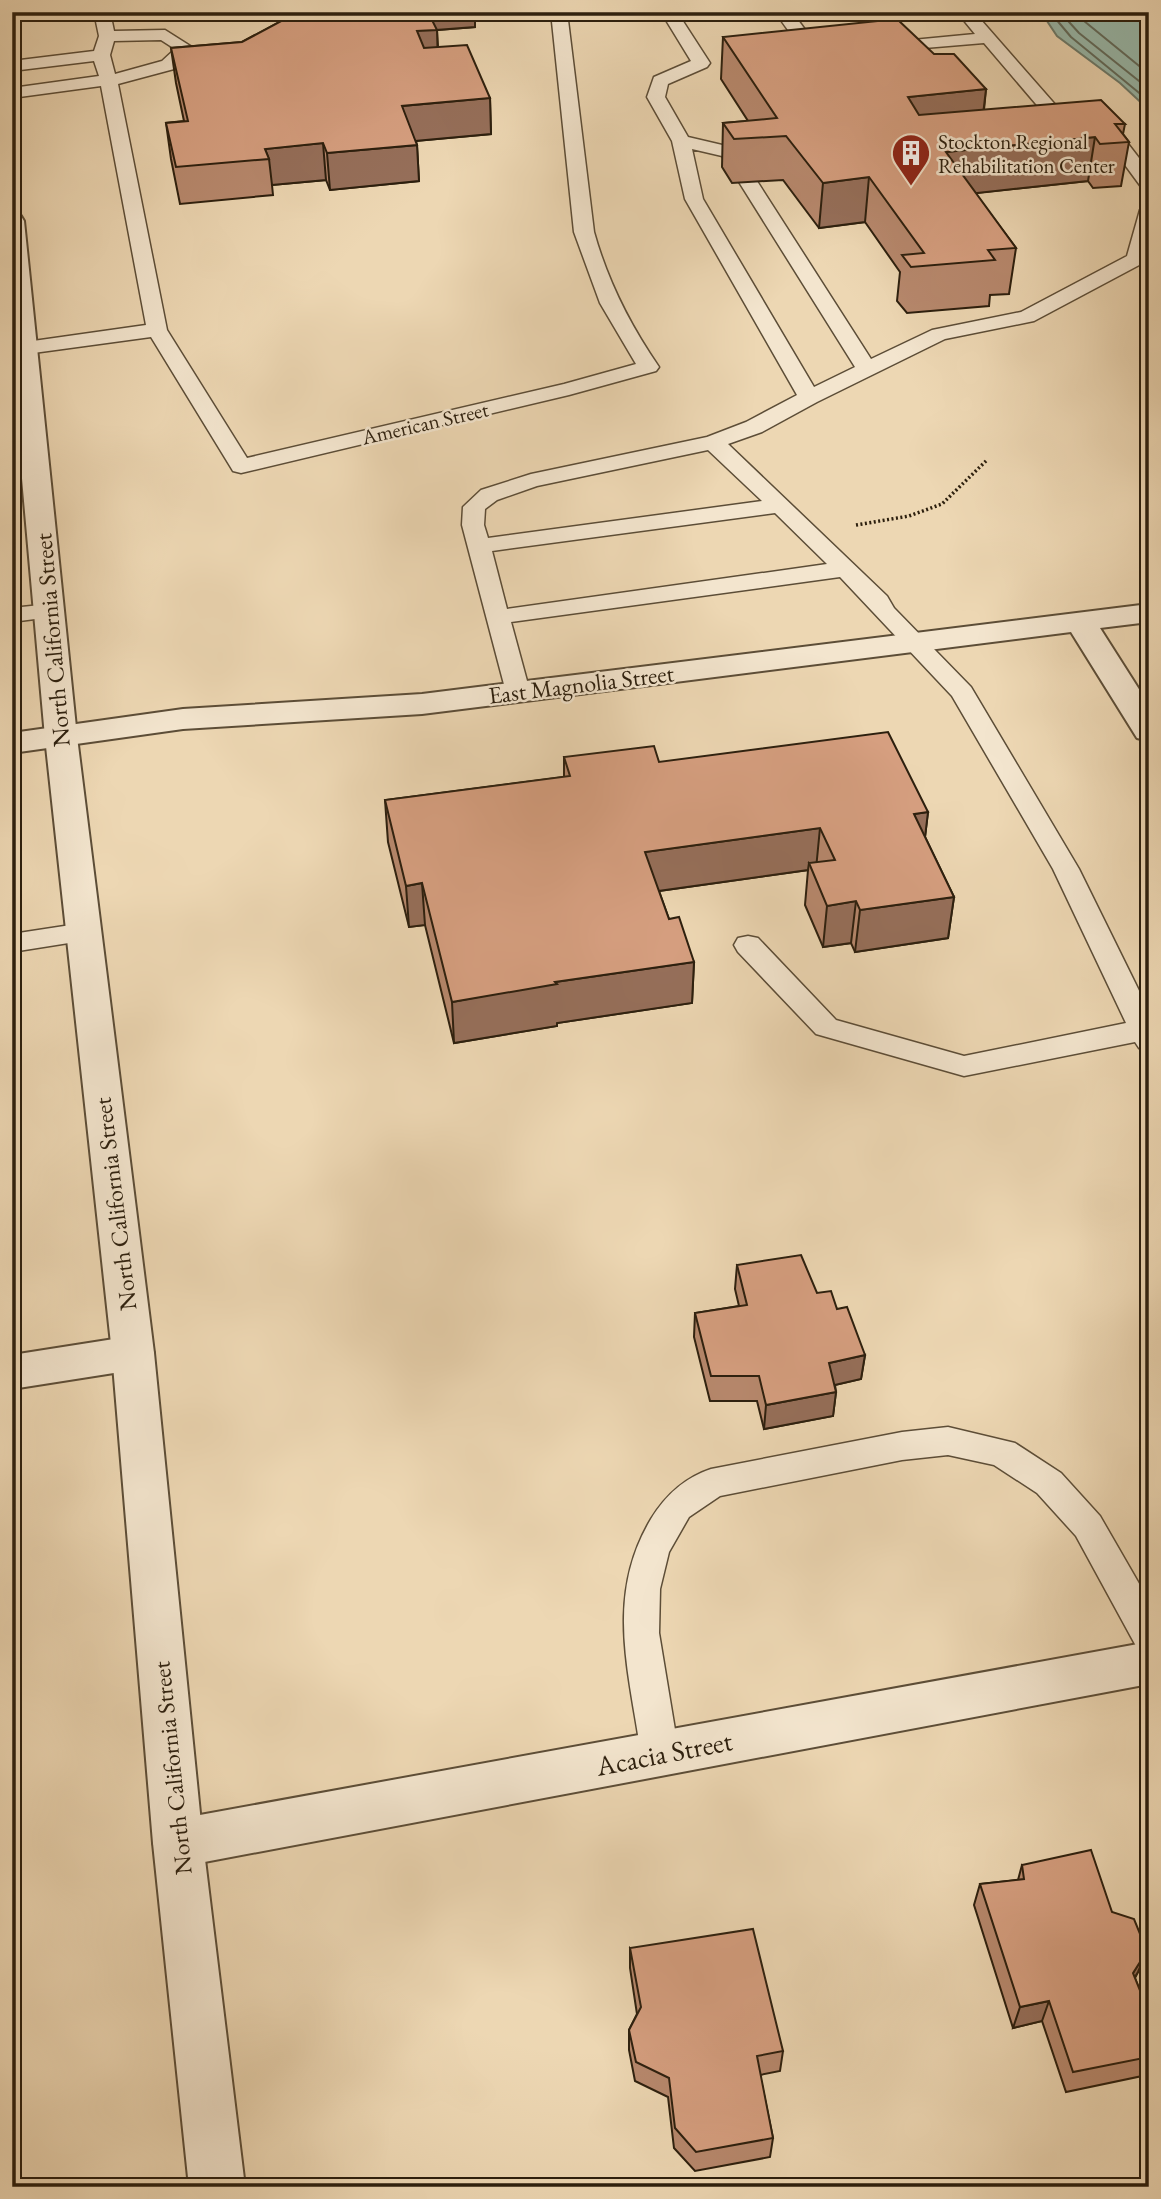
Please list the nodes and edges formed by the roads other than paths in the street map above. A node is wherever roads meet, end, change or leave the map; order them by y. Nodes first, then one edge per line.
1 (102, 12) edge
2 (559, 12) edge
3 (669, 12) edge
4 (783, 12) edge
5 (868, 12) edge
6 (965, 12) edge
7 (107, 36) junction
8 (988, 38) junction
9 (897, 46) junction
10 (869, 49) edge
11 (101, 55) junction
12 (789, 56) edge
13 (12, 66) edge
14 (109, 81) junction
15 (12, 93) edge
16 (681, 141) junction
17 (1149, 184) edge
18 (1149, 210) edge
19 (12, 221) edge
20 (157, 330) junction
21 (19, 349) edge
22 (868, 370) junction
23 (809, 397) junction
24 (713, 442) junction
25 (779, 506) junction
26 (479, 546) junction
27 (845, 569) junction
28 (50, 611) junction
29 (1149, 613) edge
30 (12, 615) edge
31 (498, 617) junction
32 (1080, 621) junction
33 (915, 642) junction
34 (518, 692) junction
35 (1145, 720) edge
36 (61, 737) junction
37 (12, 743) edge
38 (83, 932) junction
39 (12, 943) edge
40 (748, 945) dead end
41 (1147, 1033) edge
42 (132, 1353) junction
43 (12, 1372) edge
44 (1149, 1635) edge
45 (1149, 1663) edge
46 (660, 1754) junction
47 (178, 1843) junction
48 (217, 2187) edge

1 - 7 lane
2 - 20 lane, American Street
3 - 16 lane
4 - 12 lane
5 - 9 lane
6 - 8 lane
7 - 11 lane
7 - 14 lane
8 - 9 lane
8 - 17 lane
9 - 10 lane
11 - 13 lane
11 - 14 lane, American Street
14 - 15 lane
14 - 20 lane, American Street
16 - 22 lane
16 - 23 lane
18 - 22 lane
19 - 21 street, North California Street
20 - 21 lane
21 - 28 street, North California Street
22 - 23 lane
23 - 24 lane
24 - 25 lane
24 - 26 lane
25 - 26 lane
25 - 27 lane
26 - 31 lane
27 - 31 lane
27 - 33 lane
28 - 30 lane
28 - 36 street, North California Street
29 - 32 street, East Magnolia Street
31 - 34 lane
32 - 33 street, East Magnolia Street
32 - 35 street
33 - 34 street, East Magnolia Street
33 - 41 lane
34 - 36 street, East Magnolia Street
36 - 37 street, East Magnolia Street
36 - 38 street, North California Street
38 - 39 lane
38 - 42 street, North California Street
40 - 41 lane
42 - 43 street
42 - 47 street, North California Street
44 - 46 lane
45 - 46 street, Acacia Street
46 - 47 street, Acacia Street
47 - 48 street, North California Street

